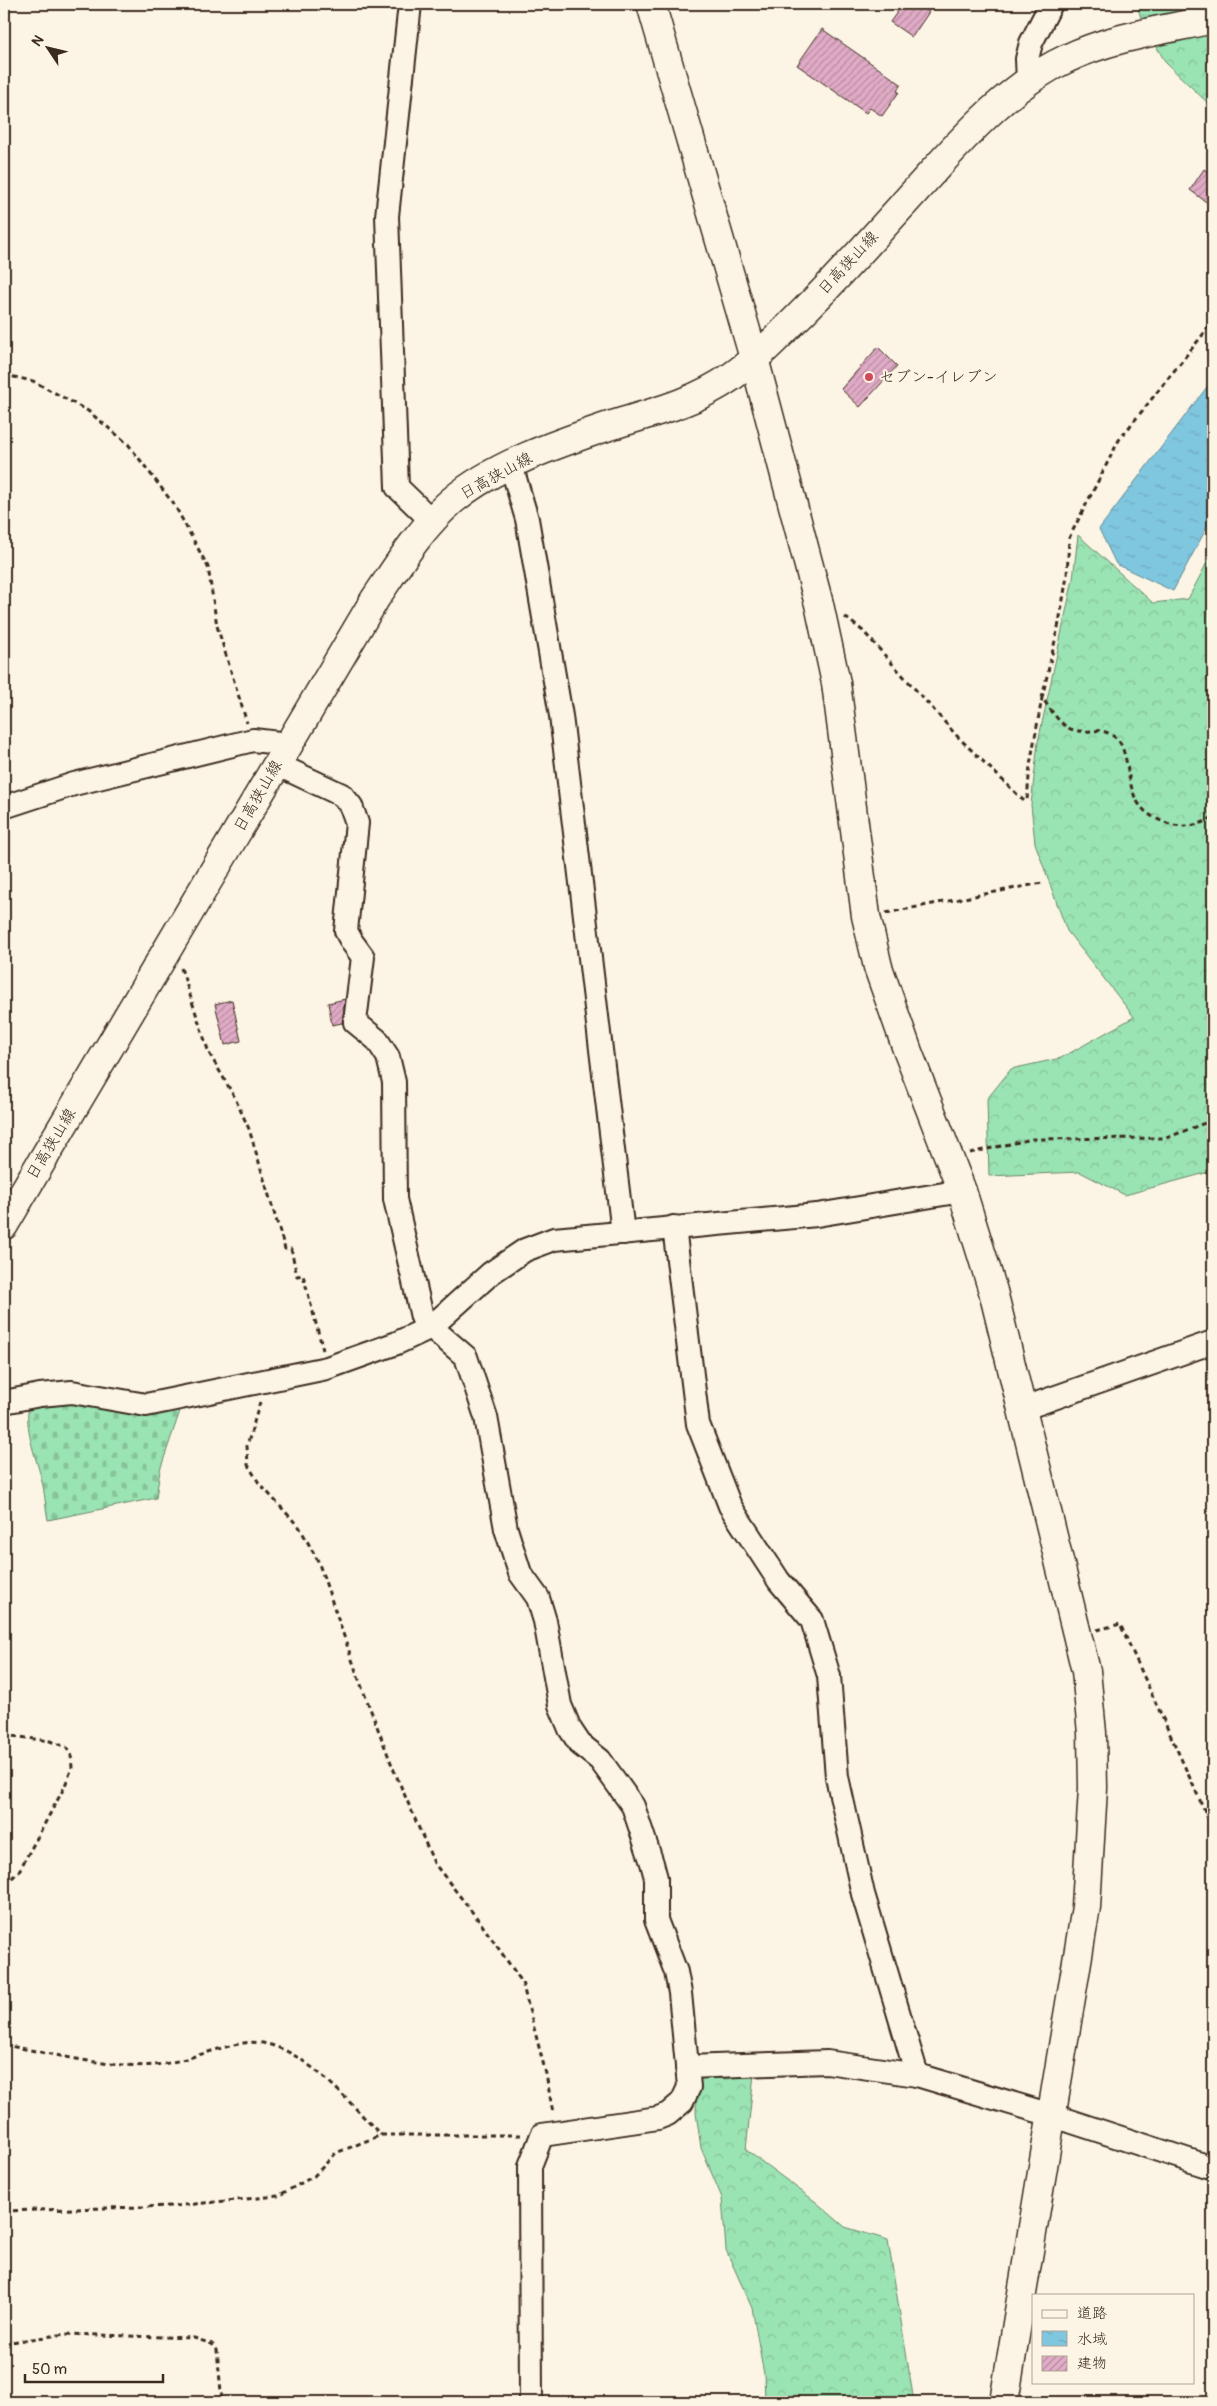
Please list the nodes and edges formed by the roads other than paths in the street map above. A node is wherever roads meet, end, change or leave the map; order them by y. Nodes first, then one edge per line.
1 (410, 4) edge
2 (650, 4) edge
3 (1050, 4) edge
4 (1213, 19) edge
5 (1028, 82) junction
6 (754, 358) junction
7 (511, 465) junction
8 (432, 520) junction
9 (282, 754) junction
10 (4, 807) edge
11 (962, 1191) junction
12 (4, 1225) edge
13 (674, 1227) junction
14 (623, 1233) junction
15 (431, 1328) junction
16 (1213, 1342) edge
17 (4, 1402) edge
18 (1022, 1409) junction
19 (688, 2067) junction
20 (918, 2075) junction
21 (1051, 2115) junction
22 (1213, 2168) edge
23 (531, 2402) edge
24 (1004, 2402) edge

1 - 8 street
2 - 6 street
3 - 5 street
4 - 5 street, 日高狭山線
5 - 6 street, 日高狭山線
6 - 7 street, 日高狭山線
6 - 11 street
7 - 8 street, 日高狭山線
7 - 14 street
8 - 9 street, 日高狭山線
9 - 10 street
9 - 12 street, 日高狭山線
9 - 15 street
11 - 13 street
11 - 18 street
13 - 14 street
13 - 20 street
14 - 15 street
15 - 17 street
15 - 19 street
16 - 18 street
18 - 21 street
19 - 20 street
19 - 23 street
20 - 21 street
21 - 22 street
21 - 24 street

